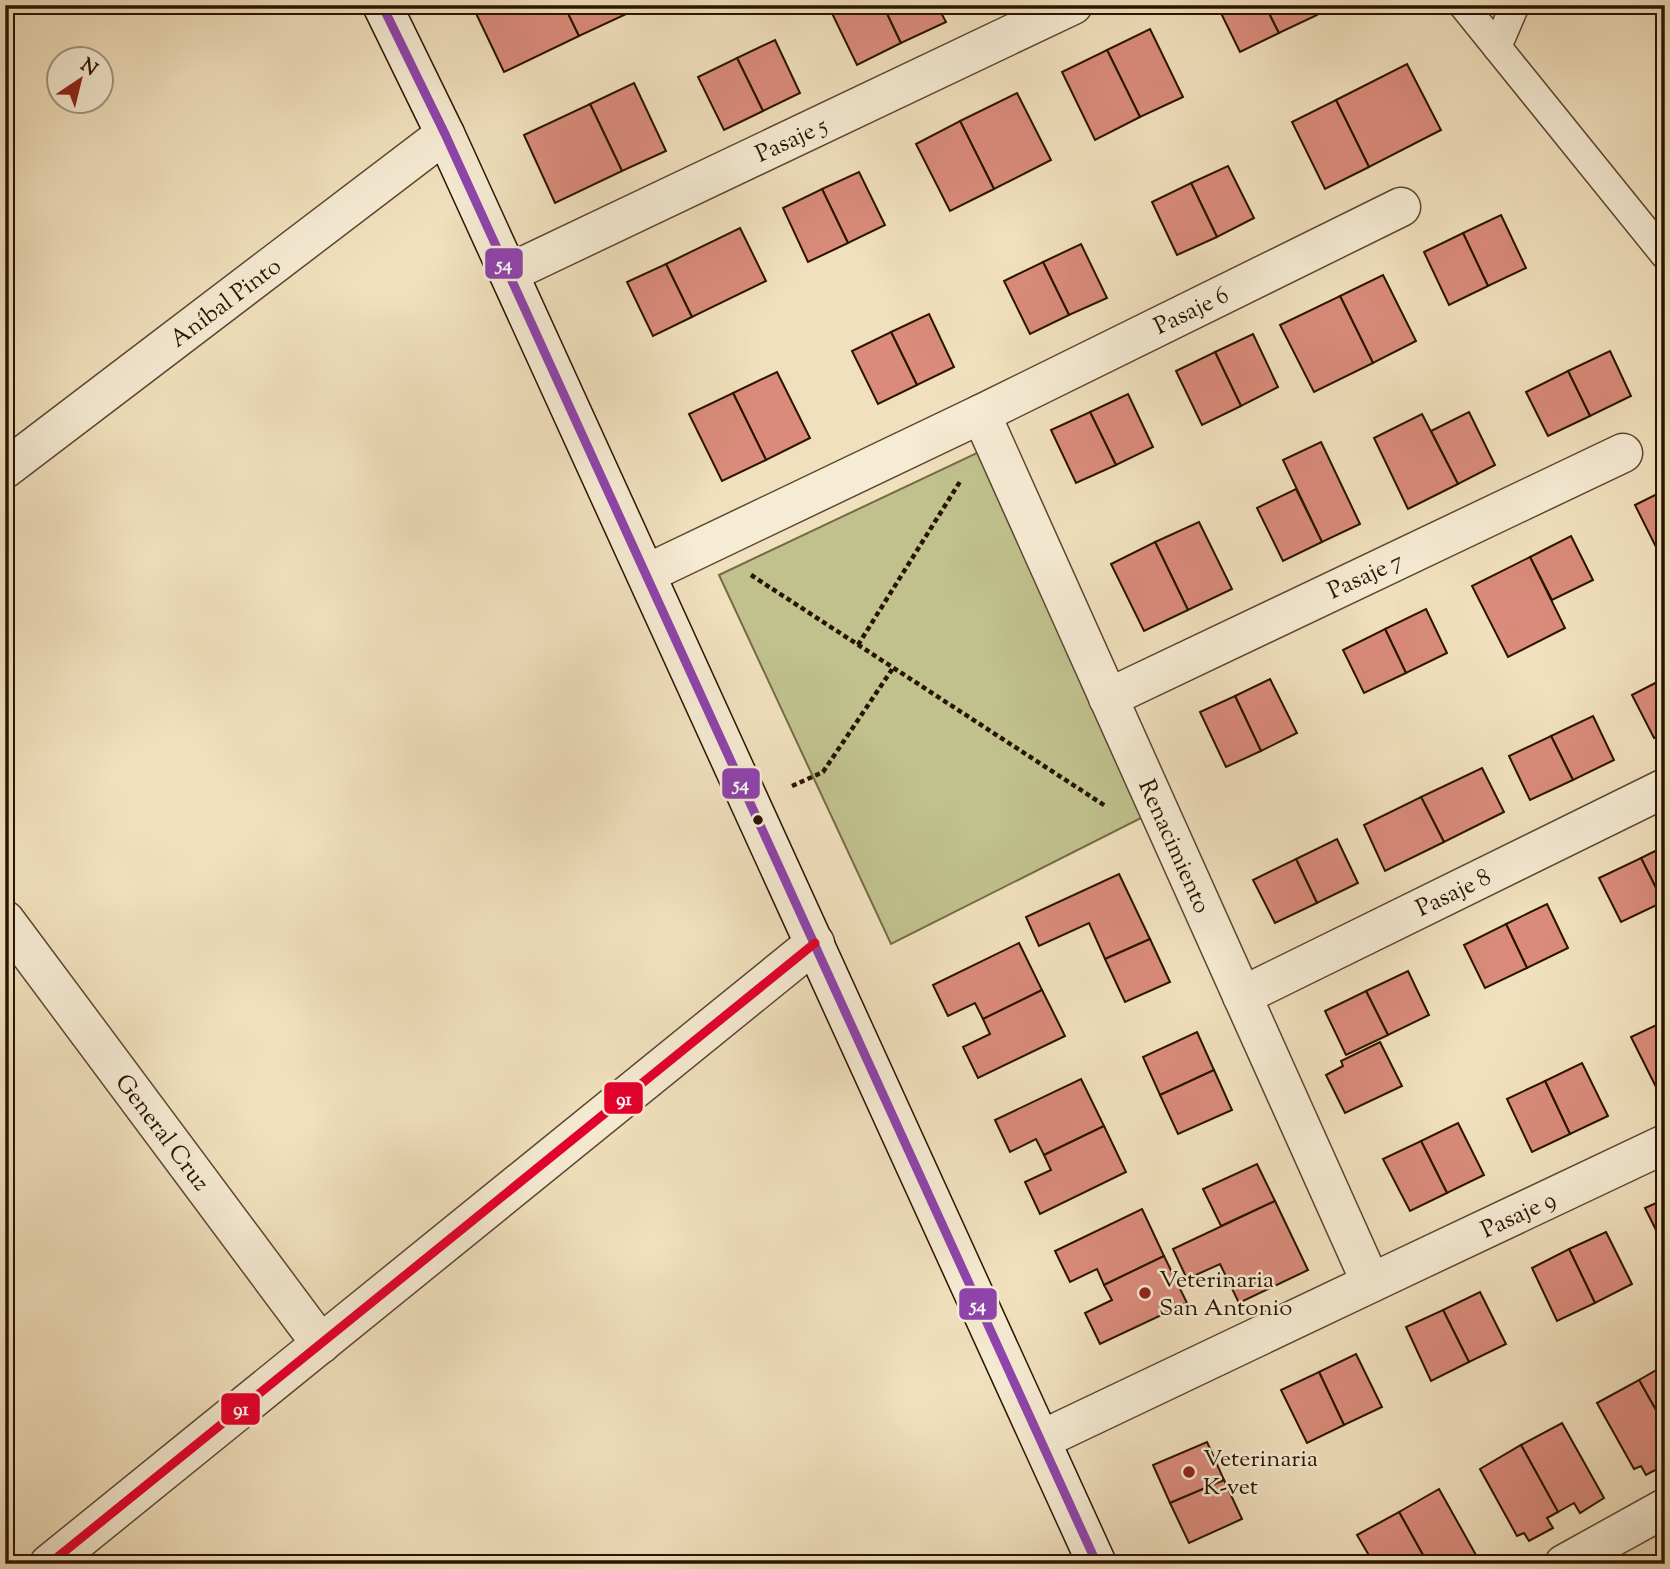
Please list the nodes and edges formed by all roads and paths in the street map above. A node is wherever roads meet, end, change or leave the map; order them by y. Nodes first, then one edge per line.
1 (382, 5) edge
2 (1073, 5) edge
3 (1463, 5) edge
4 (1515, 5) edge
5 (1497, 47) junction
6 (445, 134) junction
7 (1401, 207) dead end
8 (1665, 255) edge
9 (509, 273) junction
10 (986, 424) junction
11 (1623, 453) dead end
12 (5, 469) edge
13 (706, 546) junction
14 (646, 574) junction
15 (858, 645) junction
16 (894, 668) junction
17 (1108, 698) junction
18 (1665, 788) edge
19 (751, 804) junction
20 (1110, 809) dead end
21 (5, 920) edge
22 (815, 943) junction
23 (1242, 996) junction
24 (1665, 1144) edge
25 (1371, 1283) junction
26 (321, 1344) junction
27 (1041, 1440) junction
28 (1665, 1508) edge
29 (49, 1564) edge
30 (1097, 1564) edge
31 (1563, 1564) edge

1 - 6 street
2 - 9 street, Pasaje 5
3 - 5 lane
4 - 5 lane
5 - 8 lane
6 - 9 street
6 - 12 street, Aníbal Pinto
7 - 10 street, Pasaje 6
9 - 14 street
10 - 13 street
10 - 15 path
10 - 17 street, Renacimiento
11 - 17 street, Pasaje 7
13 - 14 street
13 - 15 path
14 - 19 street
15 - 16 path
16 - 19 path
16 - 20 path
17 - 23 street, Renacimiento
18 - 23 street, Pasaje 8
19 - 22 street
21 - 26 street, General Cruz
22 - 26 street
22 - 27 street
23 - 25 street, Renacimiento
24 - 25 street, Pasaje 9
25 - 27 street
26 - 29 street
27 - 30 street
28 - 31 street

